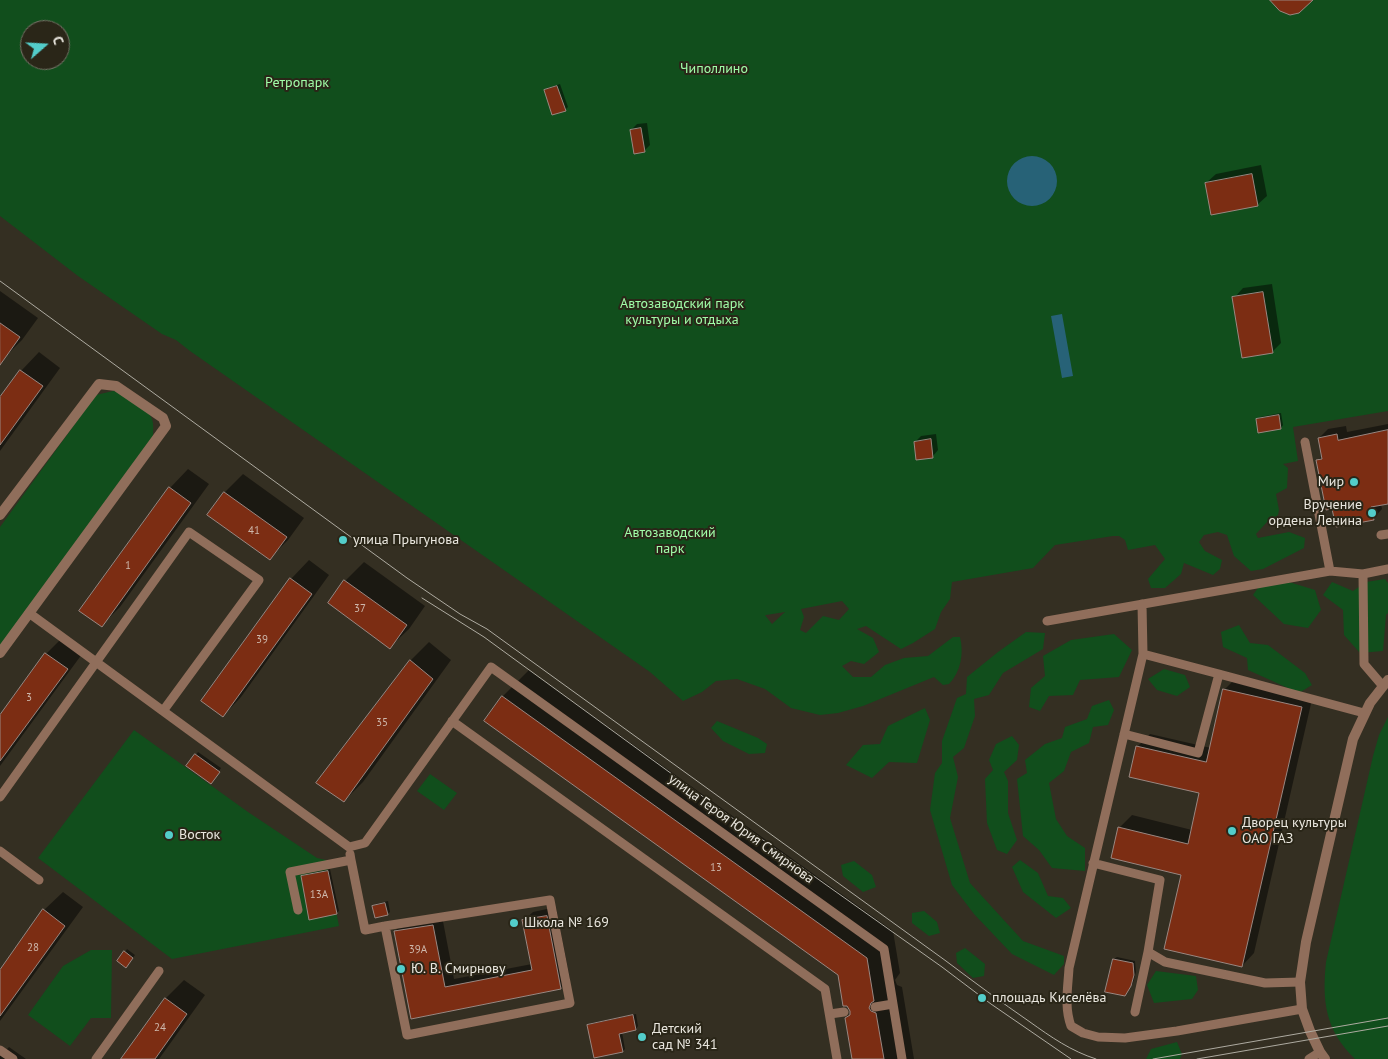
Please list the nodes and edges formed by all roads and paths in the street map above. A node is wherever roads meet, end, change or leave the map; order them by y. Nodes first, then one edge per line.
1 (1305, 442) dead end
2 (0, 514) edge
3 (1388, 569) edge
4 (1330, 571) junction
5 (1363, 574) junction
6 (1142, 604) junction
7 (29, 613) junction
8 (1047, 621) dead end
9 (0, 653) edge
10 (1142, 654) junction
11 (97, 663) junction
12 (1220, 674) junction
13 (1385, 683) edge
14 (164, 711) junction
15 (1364, 713) junction
16 (452, 721) junction
17 (1124, 734) junction
18 (0, 797) edge
19 (349, 846) junction
20 (0, 851) edge
21 (351, 860) junction
22 (1093, 863) junction
23 (39, 880) dead end
24 (298, 910) dead end
25 (385, 926) junction
26 (1148, 952) junction
27 (159, 971) dead end
28 (1300, 982) junction
29 (893, 1004) junction
30 (875, 1007) dead end
31 (1302, 1009) junction
32 (844, 1012) dead end
33 (1135, 1012) dead end
34 (830, 1014) junction
35 (0, 1050) edge
36 (1322, 1055) edge
37 (13, 1059) edge
38 (96, 1059) edge
39 (837, 1059) edge
40 (902, 1059) edge
41 (1309, 1059) edge

1 - 4 lane
2 - 7 street
3 - 5 lane
4 - 5 lane
4 - 6 lane
5 - 13 lane
6 - 8 lane
6 - 10 lane
7 - 9 street
7 - 11 lane
10 - 12 lane
10 - 17 lane
11 - 14 lane
11 - 14 lane
11 - 18 lane
12 - 15 lane
12 - 17 lane
13 - 15 street
14 - 19 lane
15 - 28 street
16 - 19 lane
16 - 29 lane, улица Героя Юрия Смирнова
16 - 34 lane
17 - 22 lane
19 - 21 lane
20 - 23 lane
21 - 24 lane
21 - 25 lane
22 - 26 lane
22 - 31 lane
25 - 25 lane
26 - 28 lane
26 - 33 lane
27 - 38 lane
28 - 31 street
29 - 30 lane
29 - 40 lane, улица Героя Юрия Смирнова
31 - 36 street
32 - 34 lane
34 - 39 lane
35 - 37 lane
36 - 41 lane

